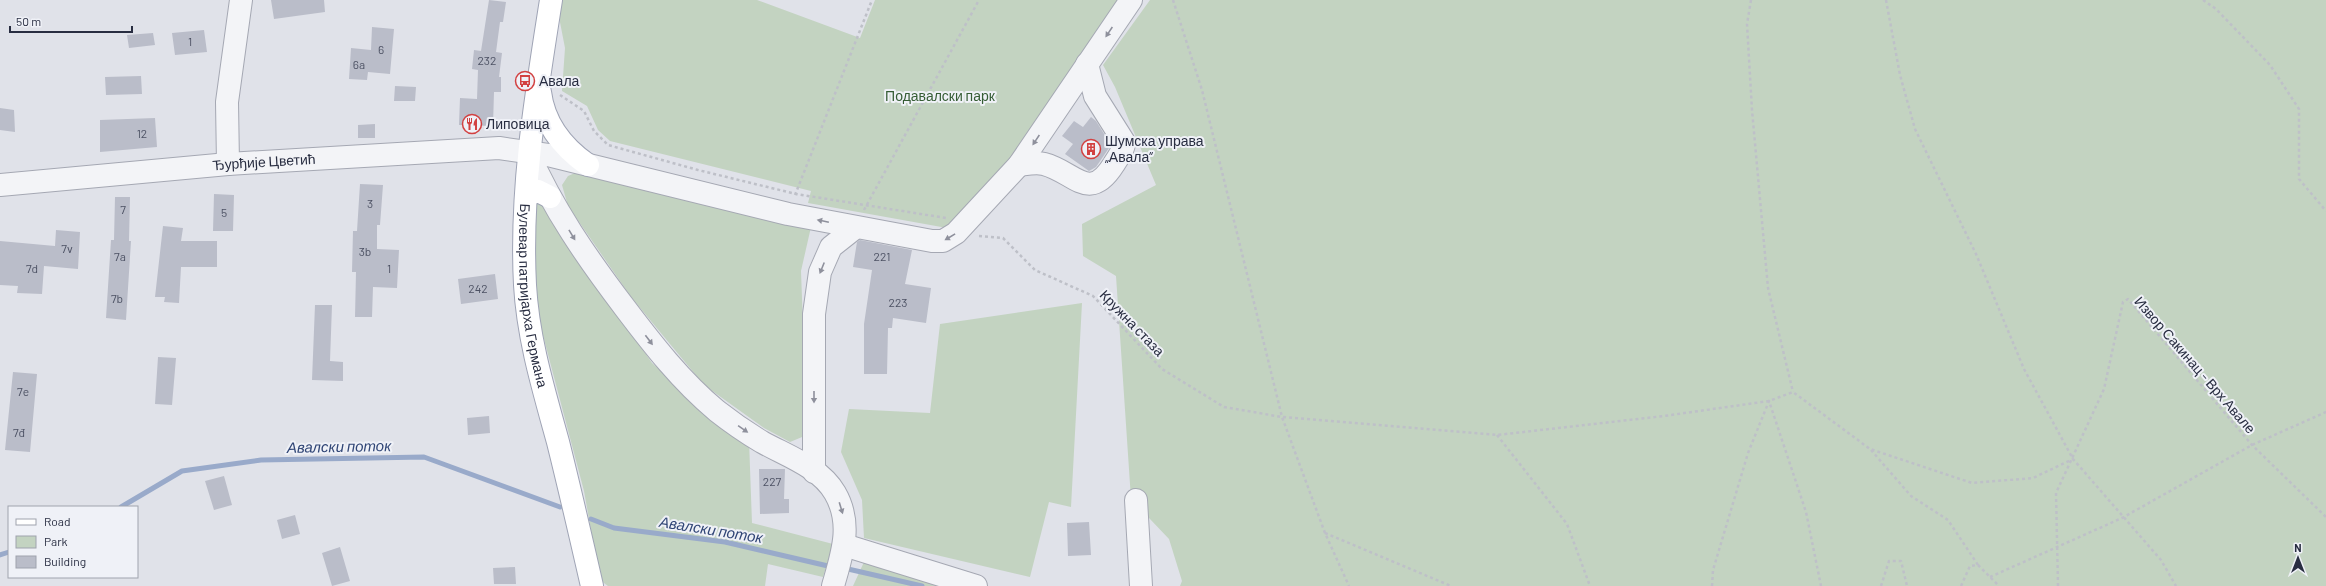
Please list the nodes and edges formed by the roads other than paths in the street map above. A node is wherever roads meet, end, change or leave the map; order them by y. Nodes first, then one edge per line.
1 (241, 0) edge
2 (550, 0) edge
3 (1131, 0) edge
4 (1087, 64) junction
5 (546, 86) junction
6 (528, 152) junction
7 (228, 164) junction
8 (585, 164) junction
9 (1019, 165) junction
10 (0, 185) edge
11 (526, 199) junction
12 (551, 199) junction
13 (855, 228) junction
14 (814, 472) junction
15 (1136, 500) dead end
16 (844, 545) junction
17 (592, 586) edge
18 (833, 586) edge
19 (976, 586) edge
20 (1142, 586) edge

1 - 7 street
2 - 5 main road, Булевар патријарха Германа
3 -> 4 street
4 -> 9 street
4 - 9 street
5 - 6 main road, Булевар патријарха Германа
5 - 8 main road
6 - 7 street, Ђурђије Цветић
6 - 8 street, Ђурђије Цветић
6 - 11 main road, Булевар патријарха Германа
6 - 12 street
7 - 10 street, Ђурђије Цветић
8 - 12 street
13 -> 8 street, Ђурђије Цветић
9 -> 13 street, Ђурђије Цветић
11 - 12 main road
11 - 17 main road, Булевар патријарха Германа
12 -> 14 street
13 -> 14 street
14 -> 16 street
15 - 20 street
16 - 18 street
16 - 19 street

